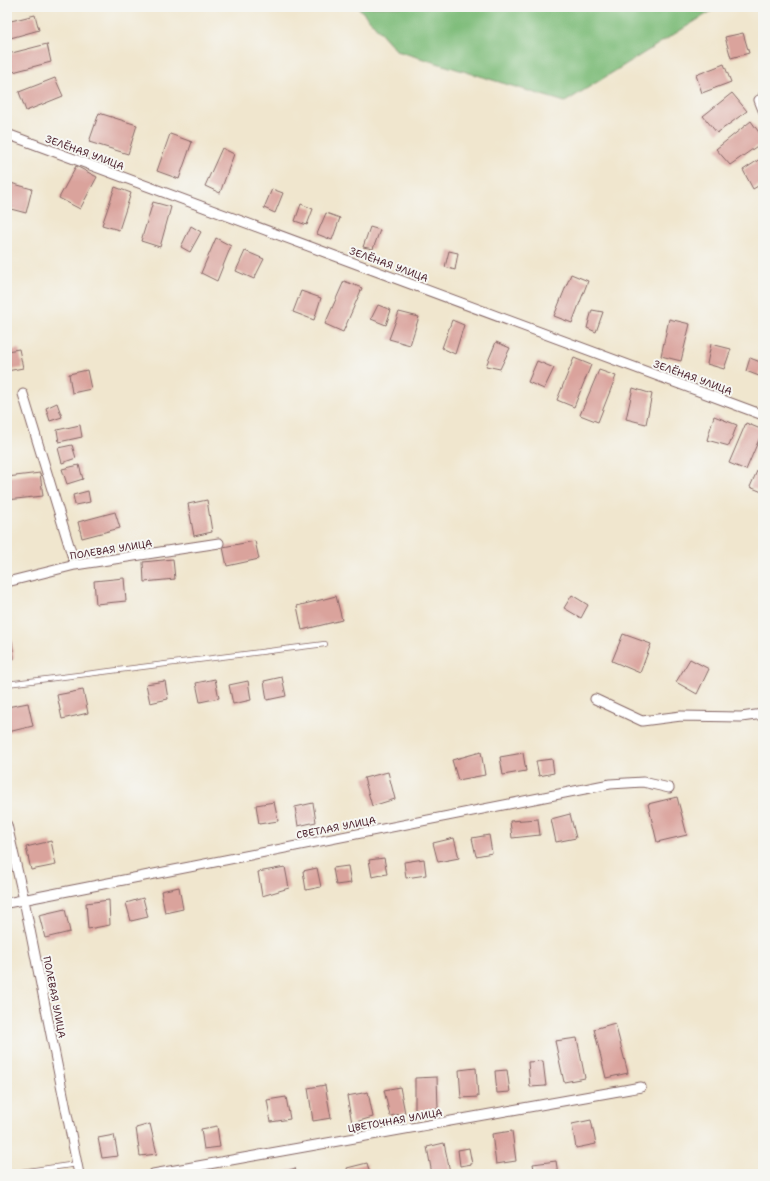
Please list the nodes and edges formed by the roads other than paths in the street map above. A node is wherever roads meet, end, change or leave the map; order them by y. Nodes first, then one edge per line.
1 (763, 90) edge
2 (759, 100) joint
3 (763, 110) edge
4 (7, 134) edge
5 (23, 394) dead end
6 (763, 415) edge
7 (219, 543) dead end
8 (75, 565) junction
9 (7, 582) edge
10 (325, 644) dead end
11 (7, 684) edge
12 (594, 700) dead end
13 (763, 714) edge
14 (669, 788) dead end
15 (7, 825) edge
16 (24, 900) junction
17 (7, 903) edge
18 (641, 1087) dead end
19 (77, 1164) junction
20 (7, 1174) edge
21 (79, 1174) edge
22 (154, 1174) edge

1 - 2 lane
2 - 3 street
4 - 6 street, ЗЕЛЁНАЯ УЛИЦА
5 - 8 street
7 - 8 street, ПОЛЕВАЯ УЛИЦА
8 - 9 street, ПОЛЕВАЯ УЛИЦА
10 - 11 lane
12 - 13 street
14 - 16 street, СВЕТЛАЯ УЛИЦА
15 - 16 street, ПОЛЕВАЯ УЛИЦА
16 - 17 street, СВЕТЛАЯ УЛИЦА
16 - 19 street, ПОЛЕВАЯ УЛИЦА
18 - 22 street, ЦВЕТОЧНАЯ УЛИЦА
19 - 20 lane
19 - 21 street, ПОЛЕВАЯ УЛИЦА

